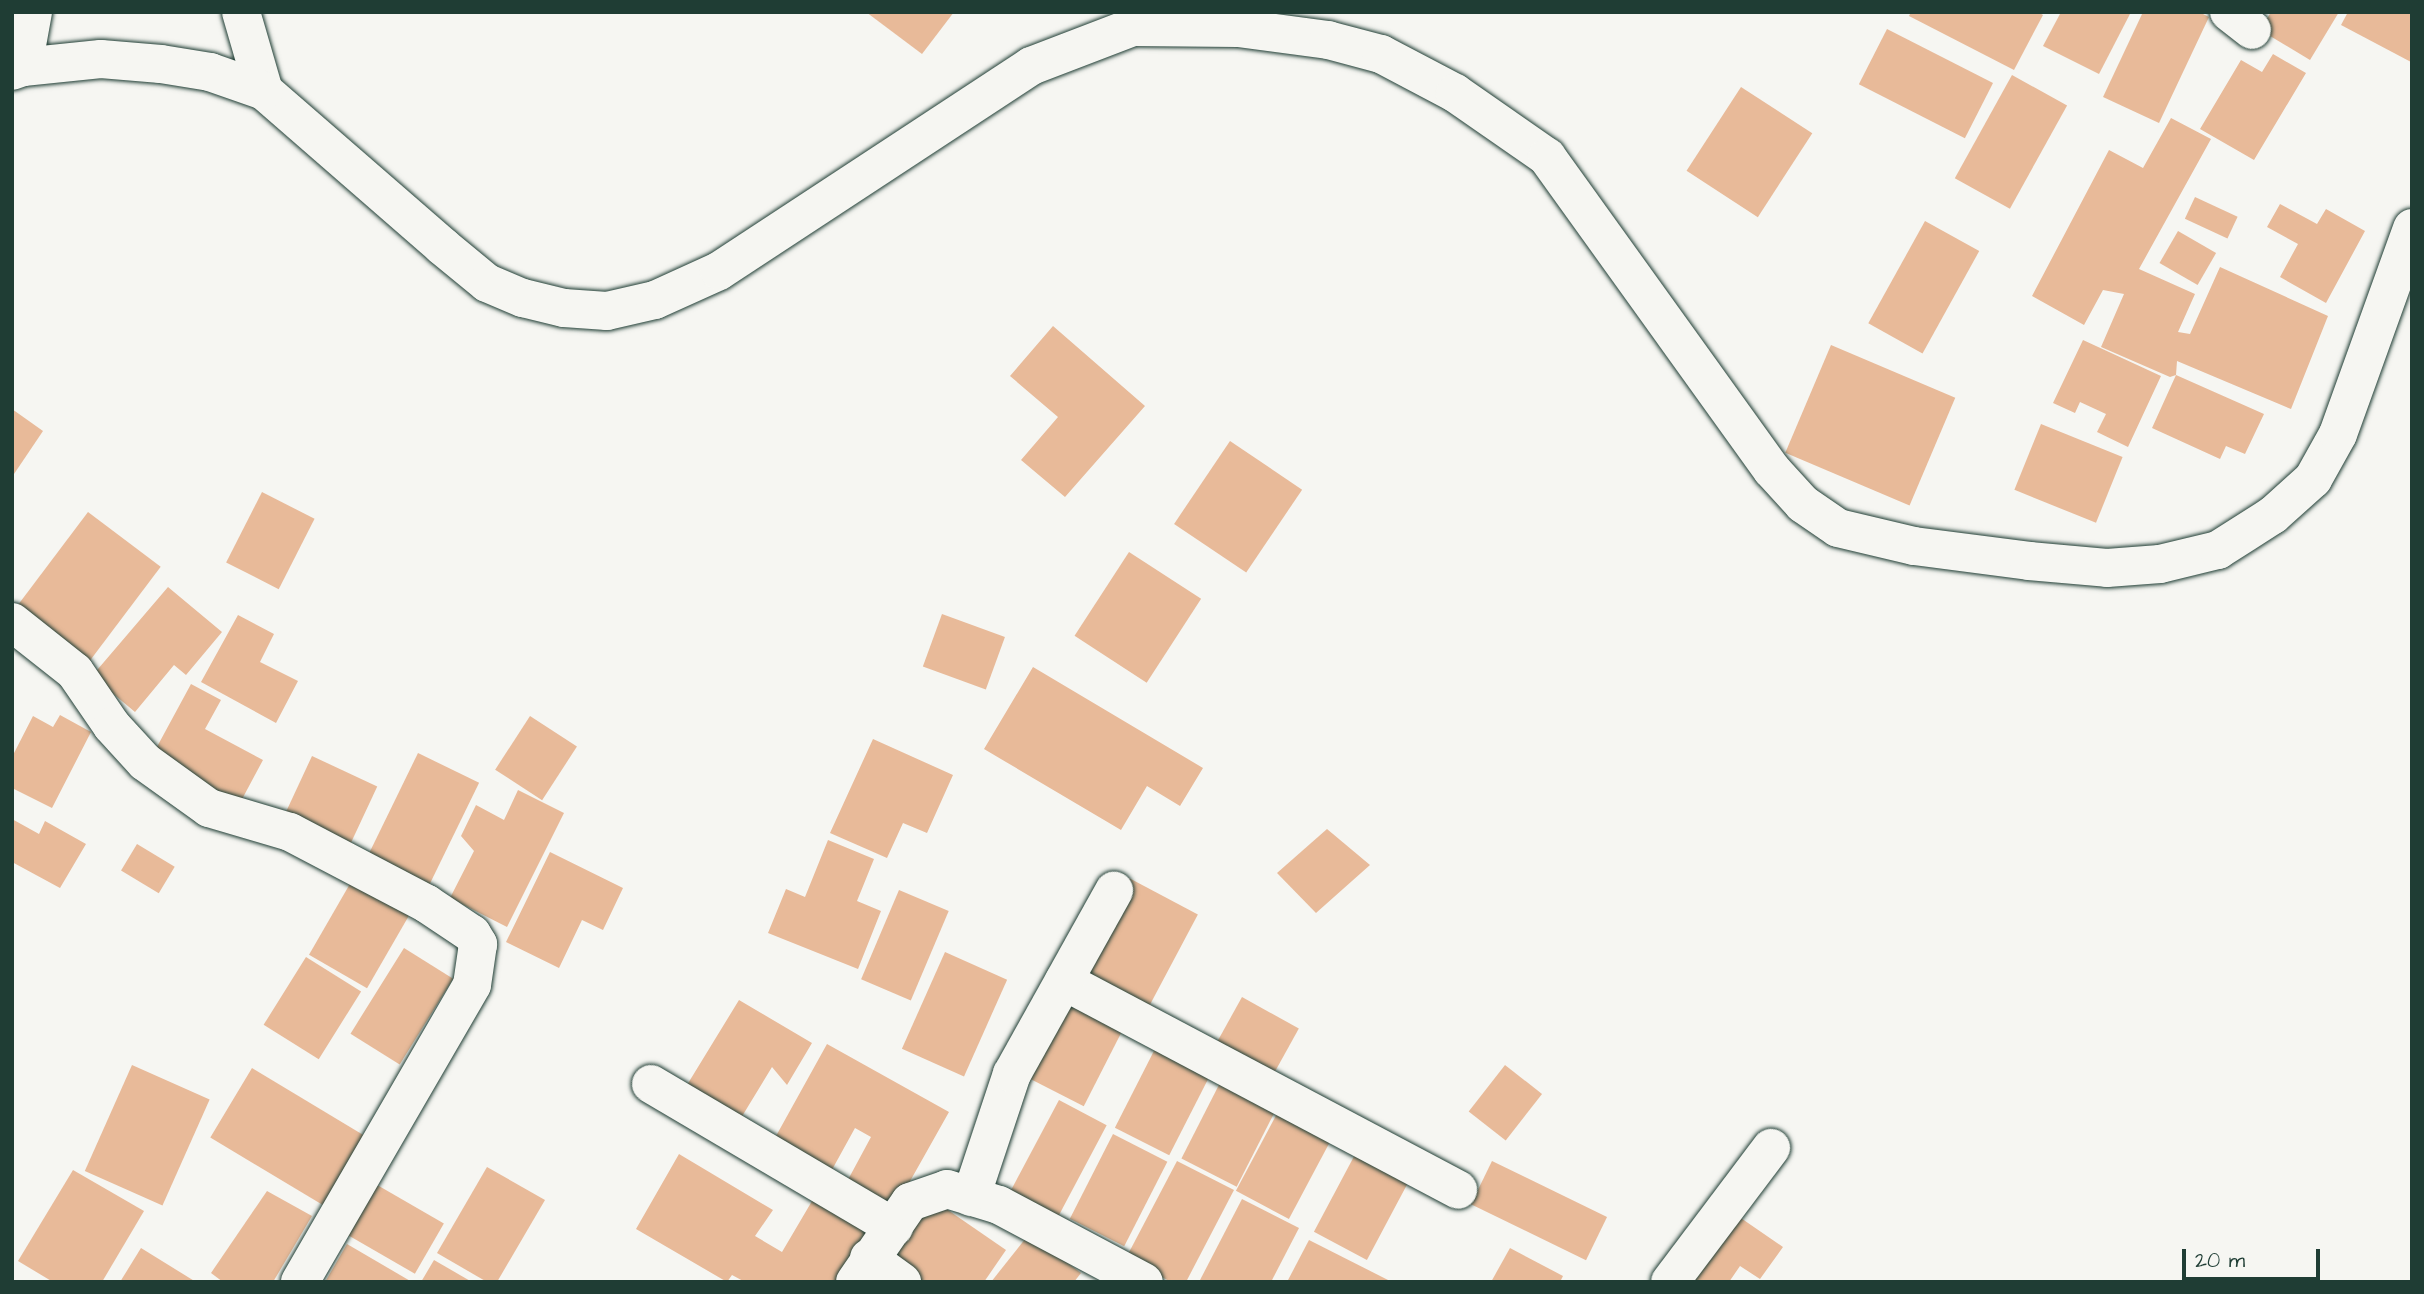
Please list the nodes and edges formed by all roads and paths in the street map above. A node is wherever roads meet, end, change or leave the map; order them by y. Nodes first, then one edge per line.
1 (33, 12) edge
2 (242, 12) edge
3 (1334, 26) edge
4 (17, 69) edge
5 (264, 91) junction
6 (2412, 228) edge
7 (12, 622) edge
8 (1114, 891) dead end
9 (1065, 981) junction
10 (651, 1084) dead end
11 (1771, 1148) dead end
12 (1458, 1190) dead end
13 (971, 1197) junction
14 (894, 1227) junction
15 (862, 1270) edge
16 (301, 1281) edge
17 (902, 1282) edge
18 (1144, 1282) edge
19 (1670, 1282) edge

1 - 4 street
2 - 5 street
3 - 5 street
3 - 6 street
4 - 5 street
7 - 16 street
8 - 9 street
9 - 12 street
9 - 13 street
10 - 14 street
11 - 19 street
13 - 14 street
13 - 18 street
14 - 15 street
15 - 17 street

